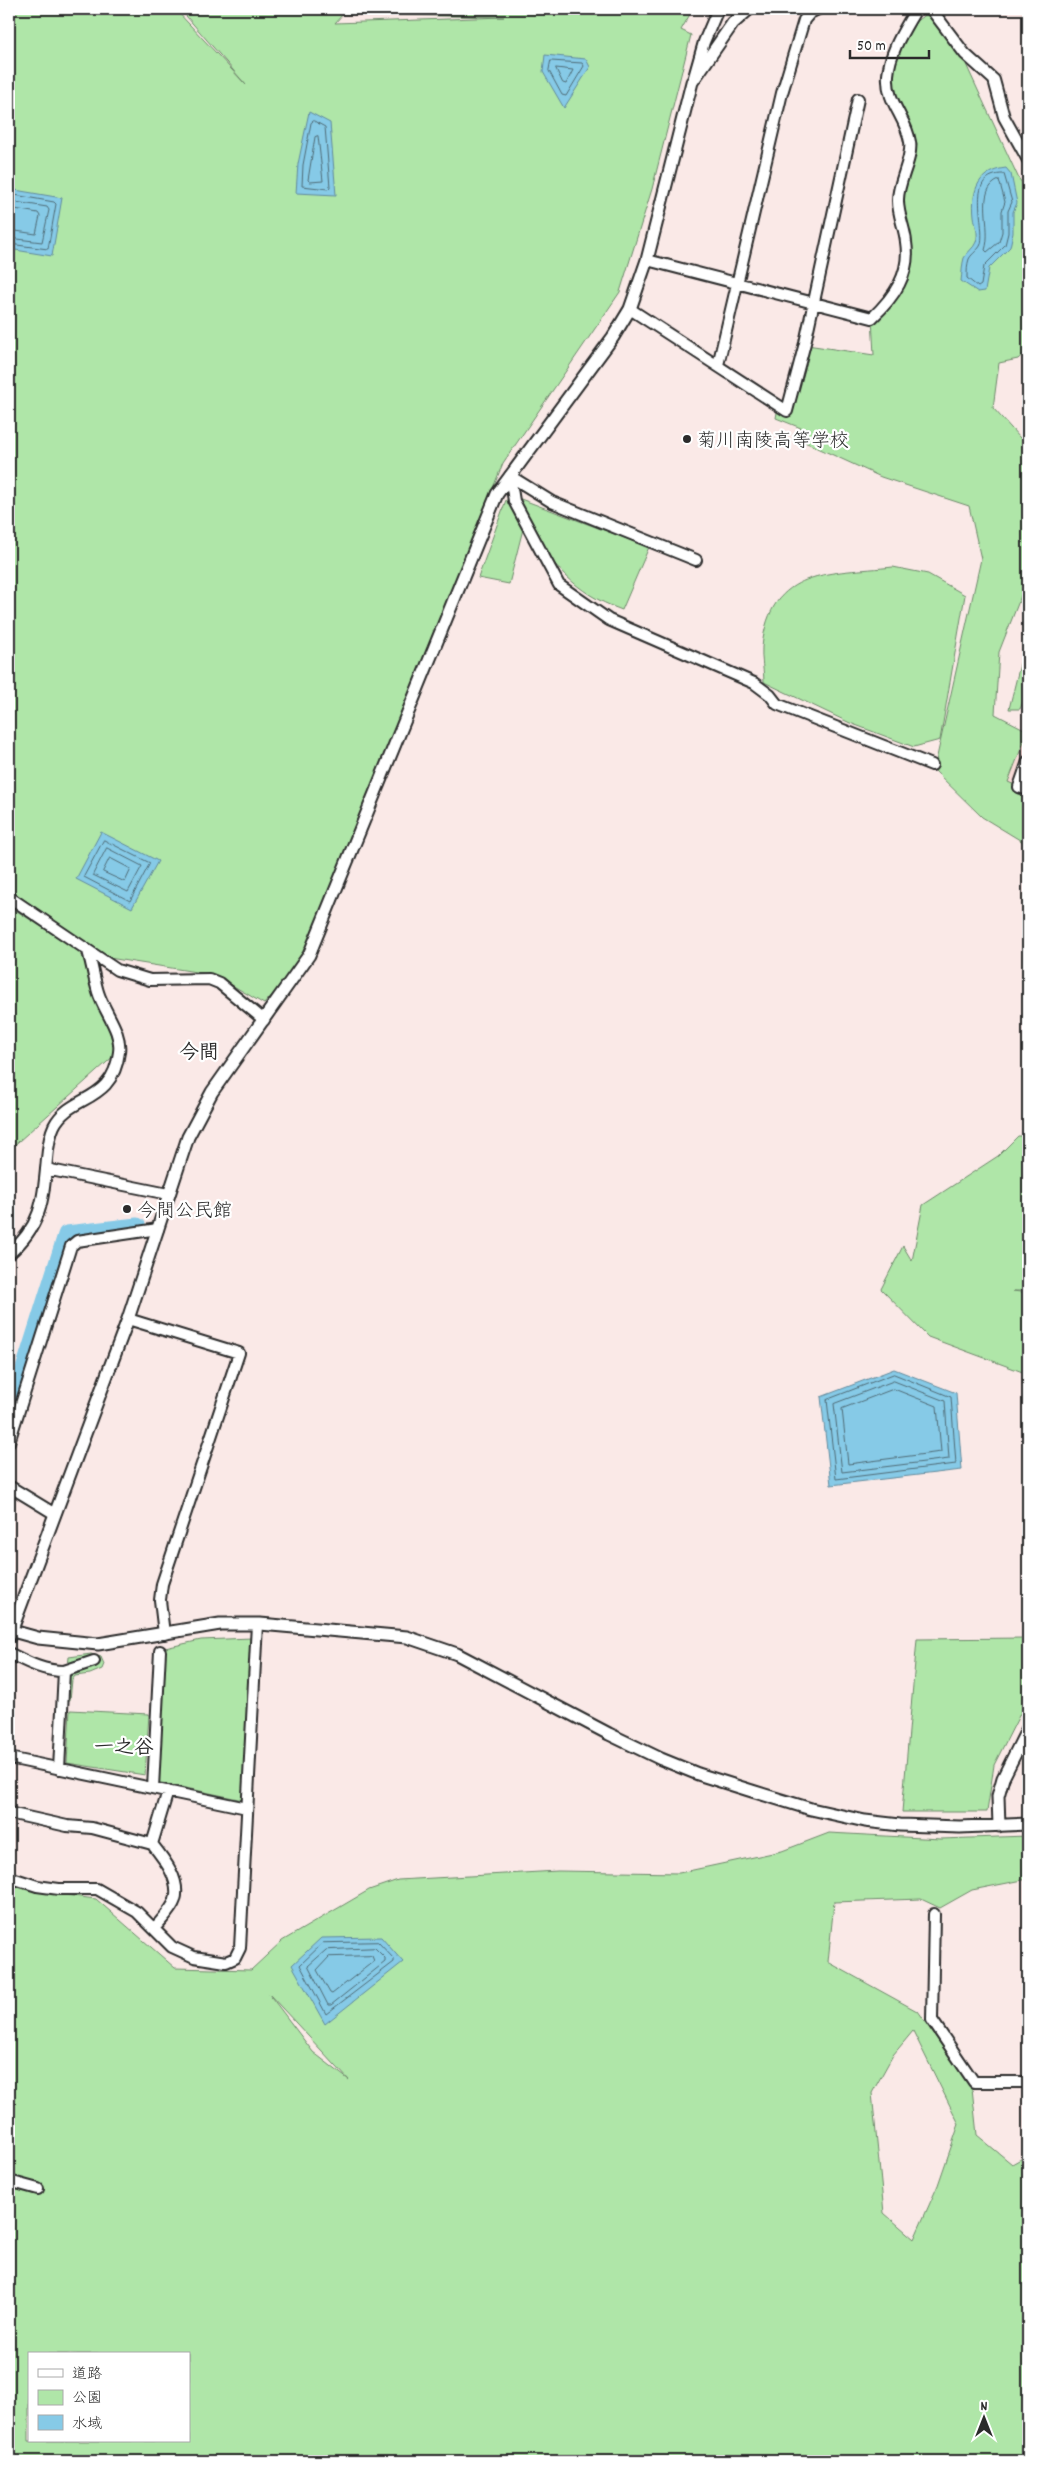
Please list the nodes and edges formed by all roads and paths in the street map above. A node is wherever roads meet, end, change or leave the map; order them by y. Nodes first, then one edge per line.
1 (718, 9) edge
2 (749, 9) edge
3 (818, 9) edge
4 (916, 9) edge
5 (932, 9) edge
6 (692, 82) junction
7 (858, 100) dead end
8 (1028, 160) edge
9 (647, 260) junction
10 (738, 284) junction
11 (813, 304) junction
12 (630, 309) junction
13 (718, 365) junction
14 (510, 476) junction
15 (696, 560) dead end
16 (1028, 761) edge
17 (932, 765) dead end
18 (1028, 790) edge
19 (9, 897) edge
20 (88, 951) junction
21 (264, 1020) junction
22 (46, 1169) junction
23 (168, 1194) junction
24 (158, 1229) junction
25 (9, 1254) edge
26 (128, 1318) junction
27 (9, 1442) edge
28 (9, 1486) edge
29 (55, 1514) junction
30 (257, 1624) junction
31 (10, 1632) edge
32 (164, 1634) junction
33 (160, 1652) dead end
34 (9, 1653) edge
35 (94, 1661) dead end
36 (64, 1671) junction
37 (1028, 1728) edge
38 (9, 1758) edge
39 (58, 1769) junction
40 (153, 1788) junction
41 (168, 1791) junction
42 (247, 1808) junction
43 (9, 1813) edge
44 (1028, 1824) edge
45 (999, 1826) junction
46 (152, 1844) junction
47 (9, 1878) edge
48 (934, 1914) dead end
49 (154, 1929) junction
50 (1028, 2082) edge
51 (9, 2181) edge
52 (38, 2189) dead end

1 - 6 street
2 - 6 street
3 - 10 street
4 - 11 street
5 - 8 street
6 - 9 street
7 - 11 street
9 - 10 street
9 - 12 street
10 - 11 street
10 - 13 street
11 - 13 street
12 - 13 street
12 - 14 street
14 - 15 street
14 - 17 street
14 - 21 street
16 - 18 street
19 - 20 street
20 - 21 street
20 - 22 street
21 - 23 street
22 - 23 street
22 - 25 street
23 - 24 street
24 - 26 street
24 - 27 street
26 - 29 street
26 - 32 street
28 - 29 street
29 - 31 street
30 - 32 street
30 - 42 street
30 - 45 street
31 - 32 street
33 - 40 street
34 - 36 street
35 - 36 street
36 - 39 street
37 - 45 street
38 - 39 street
39 - 40 street
40 - 41 street
41 - 42 street
41 - 46 street
42 - 49 street
43 - 46 street
44 - 45 street
46 - 49 street
47 - 49 street
48 - 50 street
51 - 52 street

